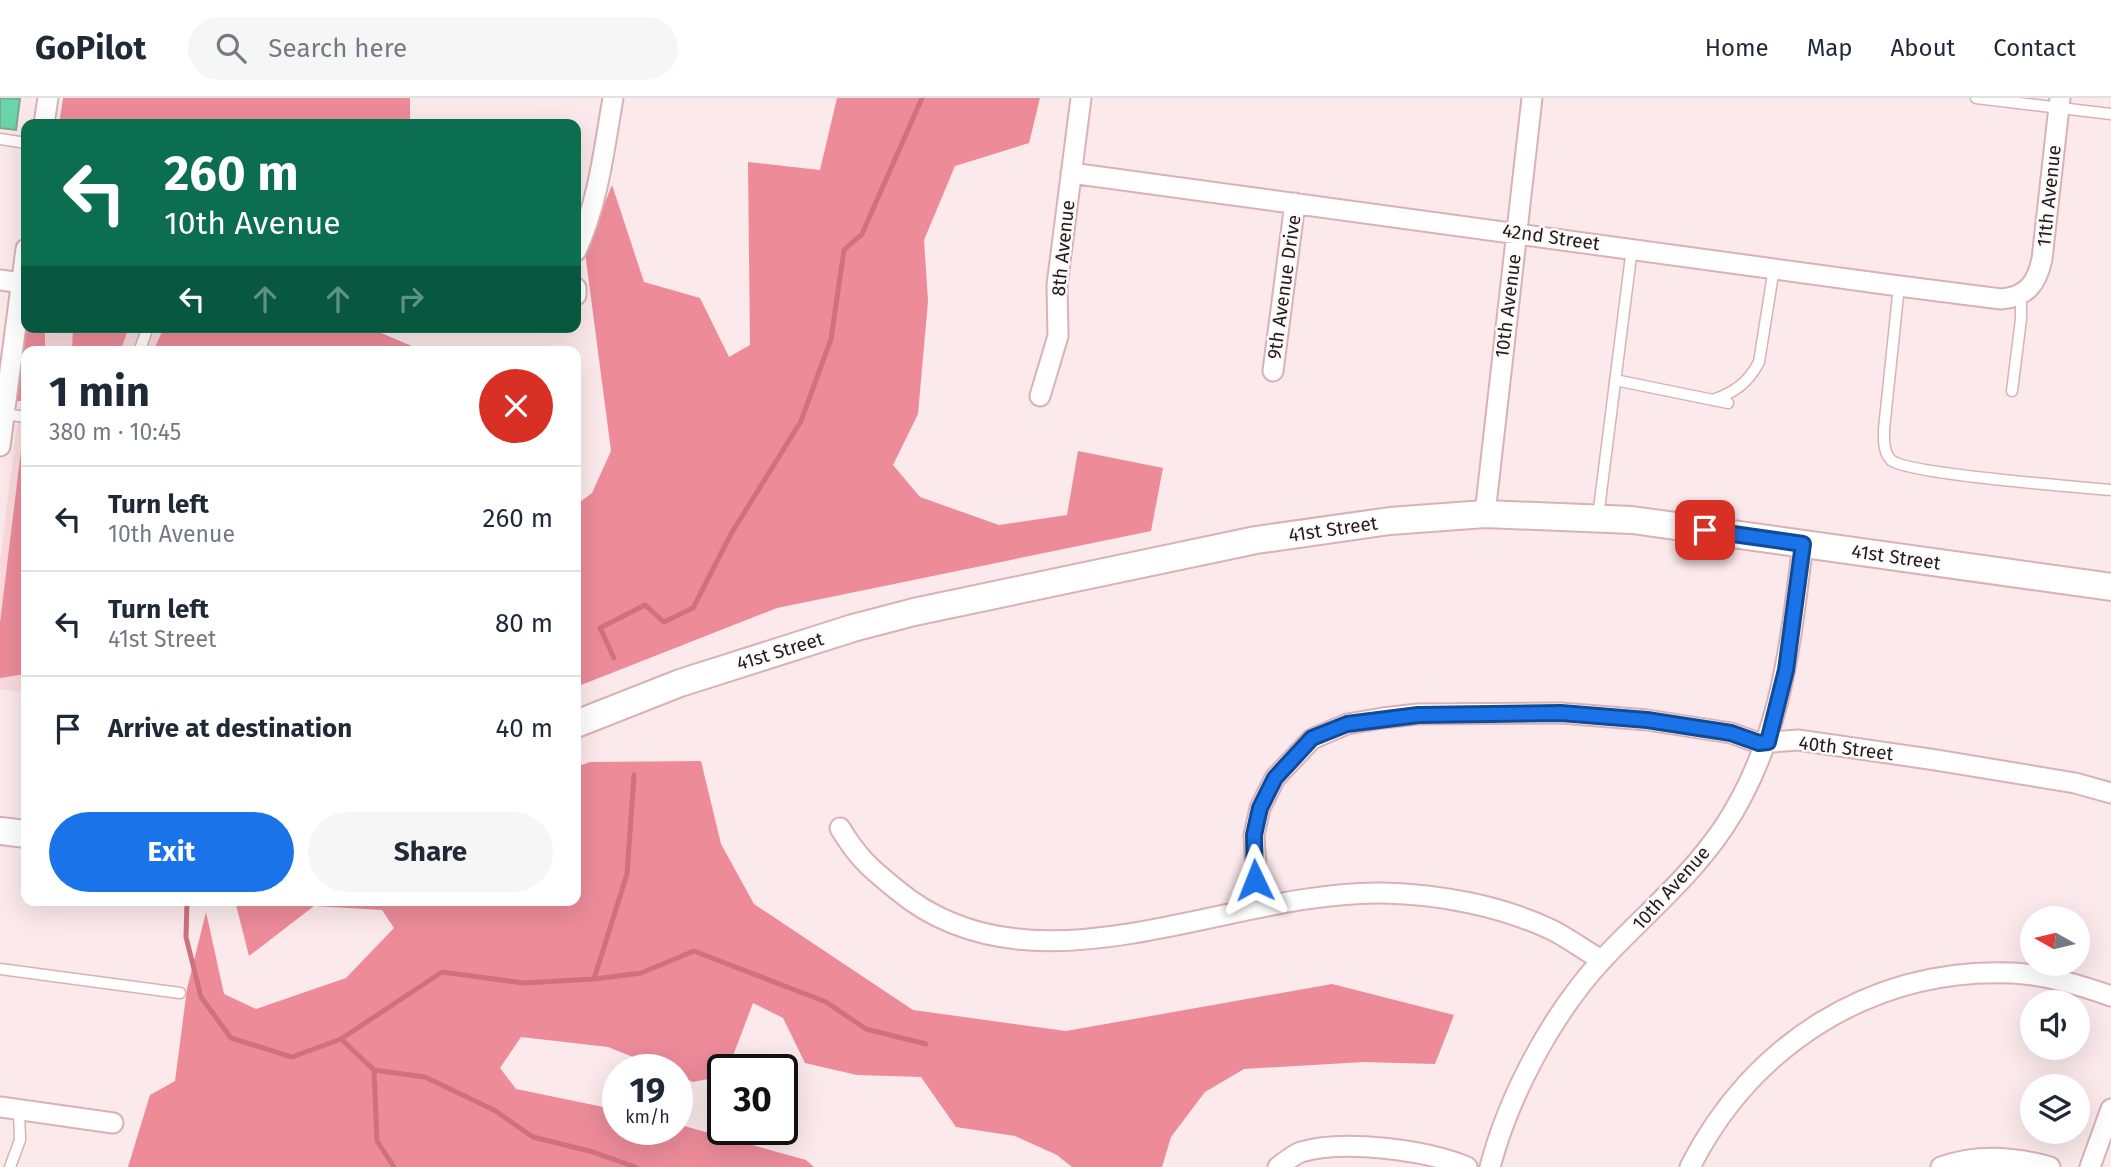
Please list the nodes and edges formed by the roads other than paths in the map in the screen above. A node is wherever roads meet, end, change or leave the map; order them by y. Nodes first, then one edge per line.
1 (48, 98) edge
2 (613, 98) edge
3 (1081, 98) edge
4 (1532, 98) edge
5 (1976, 98) edge
6 (2059, 103) edge
7 (2111, 114) edge
8 (45, 119) edge
9 (0, 139) edge
10 (21, 142) edge
11 (1071, 173) junction
12 (1295, 203) junction
13 (1517, 232) junction
14 (581, 240) edge
15 (1632, 248) junction
16 (1774, 268) junction
17 (0, 280) edge
18 (21, 282) edge
19 (1899, 286) junction
20 (21, 289) edge
21 (2025, 293) junction
22 (1273, 371) dead end
23 (1615, 380) junction
24 (2012, 391) dead end
25 (1040, 396) dead end
26 (1713, 400) junction
27 (1728, 403) dead end
28 (21, 417) edge
29 (3, 419) edge
30 (0, 446) edge
31 (2111, 490) edge
32 (1485, 514) junction
33 (1598, 518) junction
34 (1803, 544) junction
35 (2111, 587) edge
36 (581, 722) edge
37 (1768, 742) junction
38 (2111, 793) edge
39 (840, 828) dead end
40 (0, 831) edge
41 (21, 833) edge
42 (1258, 908) junction
43 (1602, 960) junction
44 (0, 969) edge
45 (180, 993) dead end
46 (2111, 996) edge
47 (9, 1109) edge
48 (2111, 1109) edge
49 (113, 1123) dead end
50 (10, 1167) edge
51 (1278, 1167) edge
52 (1467, 1167) edge
53 (1490, 1167) edge
54 (1690, 1167) edge
55 (1941, 1167) edge
56 (2050, 1167) edge
57 (2090, 1167) edge

1 - 8 street
2 - 14 street
3 - 11 street, 8th Avenue
4 - 13 street, 10th Avenue
5 - 6 lane
6 - 7 lane
6 - 21 street, 11th Avenue
9 - 10 lane
11 - 12 street, 42nd Street
11 - 25 street, 8th Avenue
12 - 13 street, 42nd Street
12 - 22 street, 9th Avenue Drive
13 - 15 street, 42nd Street
13 - 32 street, 10th Avenue
15 - 16 street, 42nd Street
15 - 23 lane
16 - 19 street, 42nd Street
16 - 26 lane
17 - 18 street
19 - 21 street, 42nd Street
19 - 31 lane
20 - 29 street
21 - 24 lane
23 - 26 lane
23 - 33 lane
26 - 27 lane
28 - 29 lane
29 - 30 street
32 - 33 street, 41st Street
32 - 36 street, 41st Street
33 - 34 street, 41st Street
34 - 35 street, 41st Street
34 - 37 street, 10th Avenue
37 - 38 street, 40th Street
37 - 42 street, 40th Street
37 - 43 street, 10th Avenue
39 - 42 street
40 - 41 street
42 - 43 street
43 - 53 street, 10th Avenue
44 - 45 lane
46 - 54 street
47 - 49 street
47 - 50 lane
48 - 57 street
51 - 52 street
55 - 56 street

